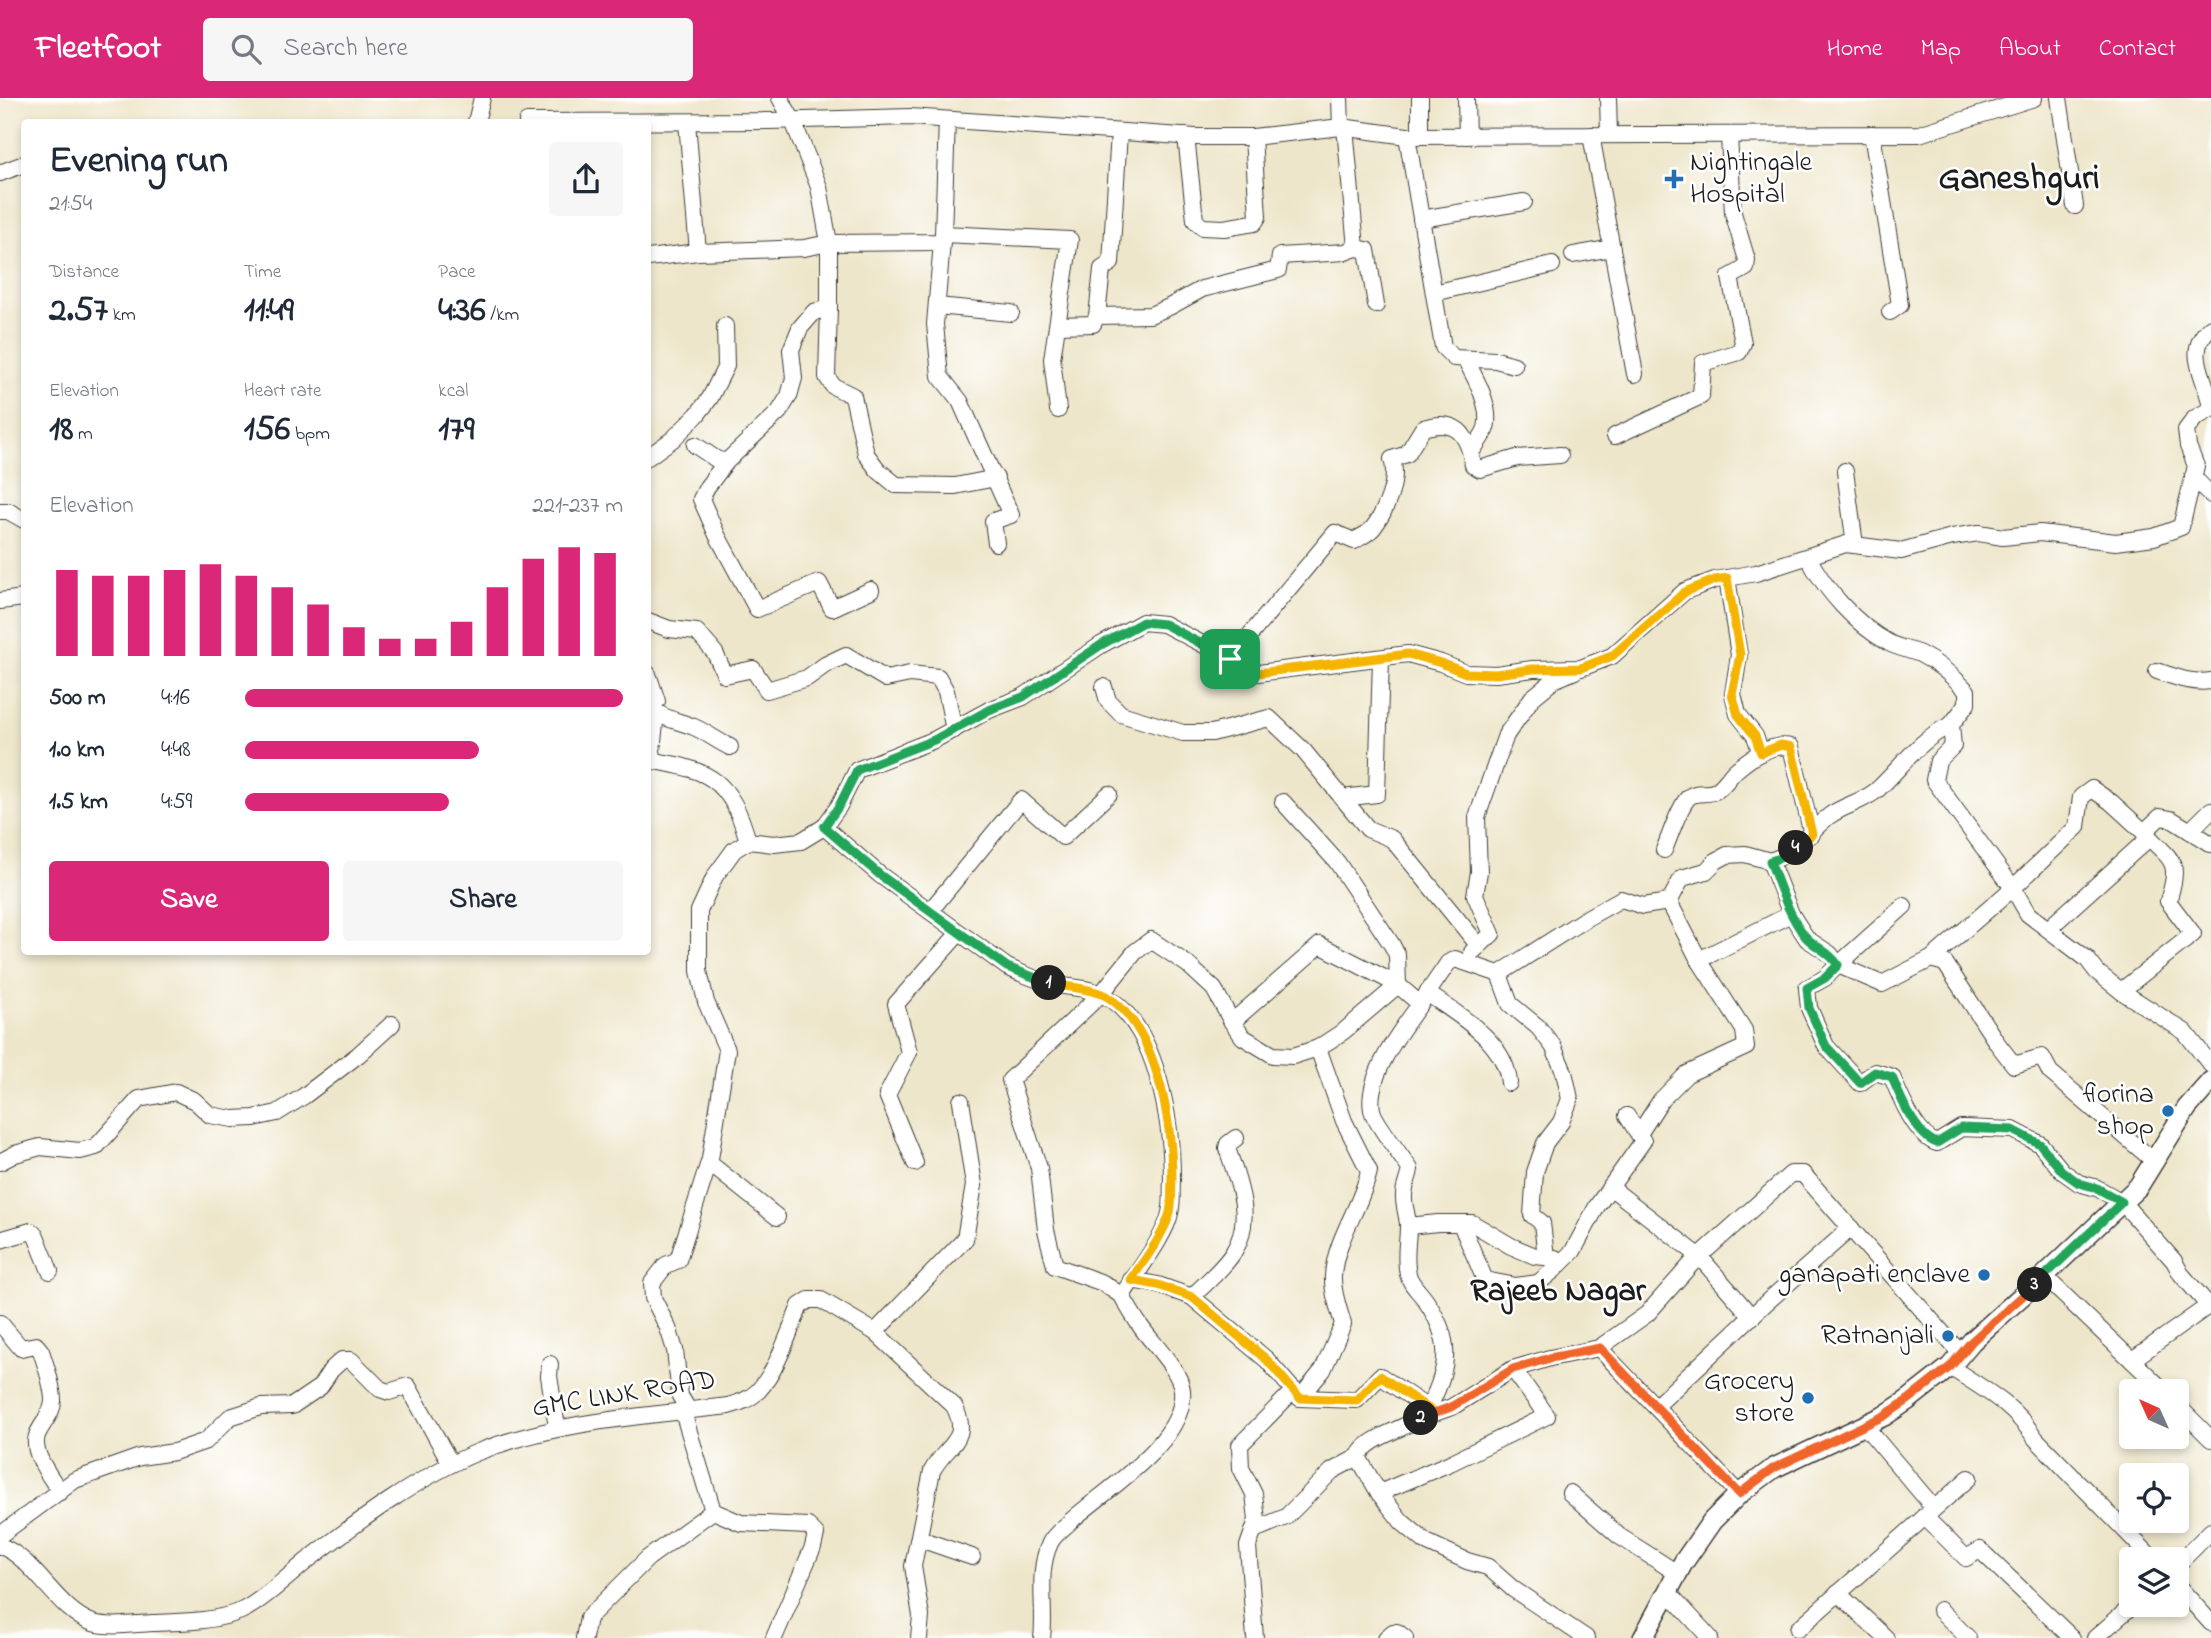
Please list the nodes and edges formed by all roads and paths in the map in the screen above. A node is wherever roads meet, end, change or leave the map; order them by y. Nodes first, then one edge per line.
1 (482, 98) edge
2 (780, 98) edge
3 (1340, 98) edge
4 (1420, 98) edge
5 (1466, 98) edge
6 (1608, 98) edge
7 (2034, 98) edge
8 (2059, 98) edge
9 (478, 119) edge
10 (947, 120) junction
11 (793, 121) junction
12 (651, 122) edge
13 (687, 122) junction
14 (1343, 127) junction
15 (1119, 132) junction
16 (1872, 134) junction
17 (1591, 135) junction
18 (1609, 135) junction
19 (1729, 135) junction
20 (1186, 136) junction
21 (1413, 136) junction
22 (1467, 136) junction
23 (1254, 137) junction
24 (21, 165) edge
25 (0, 173) edge
26 (1524, 202) dead end
27 (2075, 206) dead end
28 (1421, 219) junction
29 (942, 238) junction
30 (829, 243) junction
31 (1356, 248) junction
32 (1612, 248) junction
33 (698, 252) junction
34 (1573, 255) dead end
35 (651, 258) edge
36 (1552, 265) dead end
37 (1434, 293) junction
38 (1377, 305) dead end
39 (937, 306) junction
40 (829, 308) junction
41 (1890, 312) dead end
42 (1011, 313) dead end
43 (1097, 316) junction
44 (1058, 325) junction
45 (725, 327) dead end
46 (2211, 327) edge
47 (1465, 359) junction
48 (1514, 365) dead end
49 (1635, 374) dead end
50 (1058, 410) dead end
51 (1615, 436) dead end
52 (695, 445) dead end
53 (1471, 453) junction
54 (651, 455) edge
55 (1560, 455) dead end
56 (726, 462) junction
57 (1845, 471) dead end
58 (2193, 477) junction
59 (996, 478) junction
60 (2211, 495) edge
61 (0, 511) edge
62 (21, 518) edge
63 (996, 543) dead end
64 (1855, 545) junction
65 (1808, 557) junction
66 (1727, 578) junction
67 (871, 590) dead end
68 (21, 598) edge
69 (0, 601) edge
70 (651, 622) edge
71 (1381, 657) junction
72 (1230, 659) junction
73 (1581, 668) junction
74 (2157, 671) dead end
75 (2211, 681) edge
76 (651, 683) edge
77 (1104, 687) dead end
78 (651, 706) edge
79 (651, 708) edge
80 (1951, 725) junction
81 (651, 729) edge
82 (954, 730) junction
83 (730, 747) dead end
84 (1761, 753) junction
85 (1109, 794) dead end
86 (1342, 798) junction
87 (1283, 802) dead end
88 (2211, 810) edge
89 (824, 827) junction
90 (2190, 831) junction
91 (1812, 834) junction
92 (2146, 835) junction
93 (748, 841) junction
94 (2211, 844) edge
95 (1664, 850) dead end
96 (1770, 861) junction
97 (2013, 888) junction
98 (1669, 902) junction
99 (1904, 906) dead end
100 (930, 911) junction
101 (1791, 914) junction
102 (2048, 929) junction
103 (959, 933) junction
104 (1479, 946) junction
105 (1931, 958) junction
106 (1462, 960) junction
107 (1699, 960) junction
108 (1838, 965) junction
109 (1499, 974) junction
110 (1398, 985) junction
111 (2121, 991) junction
112 (1101, 994) junction
113 (1423, 998) junction
114 (1231, 1022) junction
115 (392, 1024) dead end
116 (1318, 1048) junction
117 (2211, 1065) edge
118 (2211, 1081) edge
119 (1509, 1083) dead end
120 (961, 1101) dead end
121 (1627, 1116) dead end
122 (1639, 1134) junction
123 (1236, 1138) dead end
124 (0, 1162) edge
125 (2155, 1162) junction
126 (709, 1163) junction
127 (915, 1163) dead end
128 (1610, 1187) junction
129 (2122, 1202) junction
130 (777, 1216) dead end
131 (1461, 1224) junction
132 (1408, 1226) junction
133 (1852, 1228) junction
134 (0, 1240) edge
135 (1699, 1256) junction
136 (1546, 1257) junction
137 (1564, 1260) junction
138 (50, 1271) dead end
139 (2044, 1276) junction
140 (1131, 1280) junction
141 (1122, 1296) junction
142 (1192, 1297) junction
143 (2210, 1305) edge
144 (1752, 1317) junction
145 (0, 1322) edge
146 (875, 1332) junction
147 (1600, 1348) junction
148 (2132, 1360) junction
149 (1955, 1361) junction
150 (550, 1364) dead end
151 (1513, 1369) junction
152 (2152, 1379) edge
153 (1297, 1394) junction
154 (1656, 1406) junction
155 (1429, 1409) junction
156 (686, 1411) junction
157 (2189, 1417) edge
158 (1414, 1420) junction
159 (1864, 1425) junction
160 (557, 1428) junction
161 (2211, 1439) edge
162 (1358, 1457) junction
163 (451, 1464) junction
164 (1969, 1478) dead end
165 (60, 1492) junction
166 (1379, 1493) junction
167 (1570, 1493) dead end
168 (1739, 1494) junction
169 (713, 1511) junction
170 (1929, 1512) junction
171 (1254, 1530) junction
172 (2211, 1531) edge
173 (0, 1535) edge
174 (920, 1539) junction
175 (0, 1546) edge
176 (2140, 1547) edge
177 (2189, 1553) edge
178 (972, 1557) dead end
179 (1677, 1573) junction
180 (1667, 1591) junction
181 (1838, 1593) junction
182 (2189, 1598) edge
183 (1940, 1610) dead end
184 (2122, 1617) edge
185 (2211, 1623) edge
186 (1798, 1629) dead end
187 (2105, 1635) edge
188 (584, 1638) edge
189 (774, 1638) edge
190 (919, 1638) edge
191 (1042, 1638) edge
192 (1255, 1638) edge
193 (1386, 1638) edge
194 (1405, 1638) edge
195 (1587, 1638) edge
196 (1643, 1638) edge
197 (1710, 1638) edge
198 (1886, 1638) edge
199 (1968, 1638) edge
200 (2072, 1638) edge

1 - 9 street
2 - 11 street
3 - 14 street
4 - 21 street
5 - 22 street
6 - 18 street
7 - 16 street
8 - 27 street
10 - 11 street
10 - 15 street
10 - 29 street
11 - 13 street
11 - 30 street
12 - 13 street
13 - 33 street
14 - 21 street
14 - 23 street
14 - 31 street
15 - 20 street
15 - 43 street
16 - 19 street
16 - 41 street
17 - 18 street
17 - 22 street
17 - 32 street
18 - 19 street
19 - 51 street
20 - 23 street
20 - 23 street
21 - 22 street
21 - 28 street
24 - 25 street
26 - 28 street
28 - 37 street
29 - 30 street
29 - 39 street
29 - 44 street
30 - 33 street
30 - 40 street
31 - 38 street
31 - 43 street
32 - 34 street
32 - 49 street
33 - 35 street
36 - 37 street
37 - 47 street
39 - 42 street
39 - 59 street
40 - 56 street
40 - 59 street
43 - 44 street
44 - 50 street
45 - 54 street
46 - 58 street
47 - 48 street
47 - 53 street
52 - 56 street
53 - 55 street
53 - 72 street
56 - 67 street
57 - 64 street
58 - 60 street
58 - 64 street
59 - 63 street
61 - 62 street
64 - 65 street
65 - 66 street
65 - 80 street
66 - 73 street
66 - 84 street
68 - 69 street
70 - 82 street
71 - 72 street
71 - 73 street
71 - 86 street
72 - 82 street
73 - 104 street
74 - 75 street
76 - 78 street
77 - 86 street
79 - 83 street
80 - 91 street
80 - 97 street
81 - 93 street
82 - 89 street
84 - 91 street
84 - 95 street
85 - 100 street
86 - 104 street
87 - 110 street
88 - 90 street
89 - 93 street
89 - 100 street
90 - 92 street
90 - 94 street
91 - 96 street
92 - 97 street
92 - 102 street
92 - 111 street
93 - 126 street
96 - 98 street
96 - 101 street
97 - 102 street
97 - 105 street
98 - 107 street
98 - 109 street
99 - 108 street
100 - 103 street
101 - 107 street
101 - 108 street
102 - 111 street
103 - 112 street
103 - 127 street
104 - 106 street
105 - 108 street
105 - 125 street
106 - 109 street
106 - 113 street
107 - 122 street
108 - 129 street
109 - 136 street
110 - 113 street
110 - 114 street
110 - 116 street
111 - 117 street
112 - 114 street
112 - 140 street
112 - 141 street
113 - 119 street
113 - 132 street
114 - 116 street
115 - 124 street
116 - 153 street
118 - 125 main road
120 - 146 street
121 - 122 street
122 - 128 street
123 - 142 street
125 - 129 main road
126 - 130 street
126 - 156 street
128 - 135 street
128 - 137 street
129 - 139 main road
129 - 143 street
131 - 132 street
131 - 136 street
131 - 137 street
132 - 155 street
133 - 135 street
133 - 144 street
133 - 149 street
134 - 138 street
135 - 144 street
135 - 147 street
136 - 137 street
139 - 148 street
139 - 149 main road
140 - 141 street
140 - 142 street
141 - 191 street
142 - 153 street
143 - 148 street
144 - 154 street
145 - 165 street
146 - 156 street, GMC LINK ROAD
146 - 174 street, GMC LINK ROAD
147 - 151 street
147 - 154 street
148 - 152 street
149 - 159 main road
149 - 176 street
150 - 160 street
151 - 158 street
151 - 166 street
153 - 155 street
153 - 171 street
154 - 168 street
155 - 158 street
156 - 160 street, GMC LINK ROAD
156 - 169 street
157 - 161 street
158 - 162 street
159 - 168 main road
159 - 170 street
160 - 163 street, GMC LINK ROAD
162 - 166 street
162 - 171 street
163 - 165 street
163 - 175 street, GMC LINK ROAD
164 - 170 street
165 - 173 street
166 - 195 street
167 - 179 street
168 - 179 main road
169 - 188 street
169 - 189 street
170 - 181 street
170 - 200 street
171 - 192 street
172 - 177 street
174 - 178 street
174 - 190 street, GMC LINK ROAD
179 - 180 main road
180 - 196 main road
180 - 197 street
181 - 186 street
181 - 198 street
182 - 185 street
183 - 199 street
184 - 187 street
193 - 194 street

